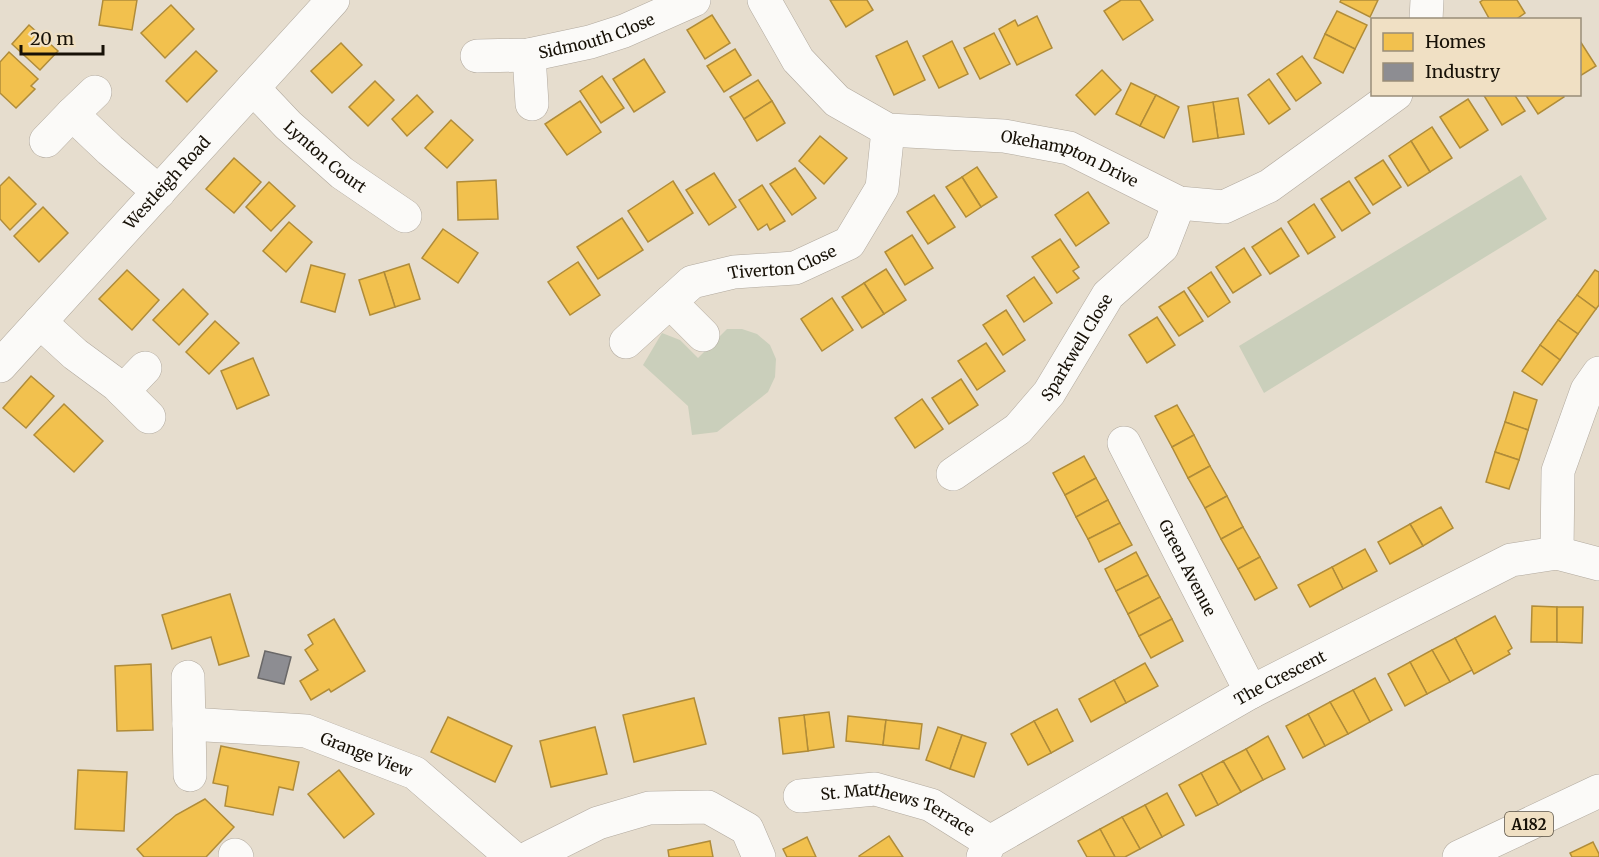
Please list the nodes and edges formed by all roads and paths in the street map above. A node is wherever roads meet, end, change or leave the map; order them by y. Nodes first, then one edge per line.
1 (333, 0) edge
2 (694, 0) edge
3 (764, 0) edge
4 (1427, 0) edge
5 (1426, 18) edge
6 (528, 55) junction
7 (477, 56) dead end
8 (253, 88) junction
9 (95, 92) dead end
10 (1393, 96) edge
11 (532, 104) dead end
12 (72, 114) junction
13 (888, 130) junction
14 (46, 141) dead end
15 (159, 192) junction
16 (1179, 203) junction
17 (405, 216) dead end
18 (670, 302) junction
19 (40, 322) junction
20 (703, 335) dead end
21 (626, 342) dead end
22 (0, 366) edge
23 (1599, 373) edge
24 (149, 417) dead end
25 (1124, 443) dead end
26 (953, 474) dead end
27 (1557, 553) junction
28 (1599, 564) edge
29 (188, 677) dead end
30 (1251, 692) junction
31 (189, 724) junction
32 (190, 775) dead end
33 (1599, 791) edge
34 (800, 796) dead end
35 (987, 850) edge
36 (512, 857) edge
37 (530, 857) edge
38 (759, 857) edge
39 (1459, 857) edge

1 - 8 street, Westleigh Road
2 - 6 street, Sidmouth Close
3 - 13 street, Okehampton Drive
4 - 5 street
6 - 7 street, Sidmouth Close
6 - 11 street, Sidmouth Close
8 - 15 street, Westleigh Road
8 - 17 street, Lynton Court
9 - 12 street
10 - 16 street, Okehampton Drive
12 - 14 street
12 - 15 street
13 - 16 street, Okehampton Drive
13 - 18 street, Tiverton Close
15 - 19 street, Westleigh Road
16 - 26 street, Sparkwell Close
18 - 20 street
18 - 21 street, Tiverton Close
19 - 22 street, Westleigh Road
19 - 24 street
23 - 27 street
25 - 30 street, Green Avenue
27 - 28 street, The Crescent
27 - 30 street, The Crescent
29 - 31 street
30 - 35 street, The Crescent
31 - 32 street
31 - 36 street, Grange View
33 - 39 street, A182
34 - 35 street, St. Matthews Terrace
37 - 38 street

